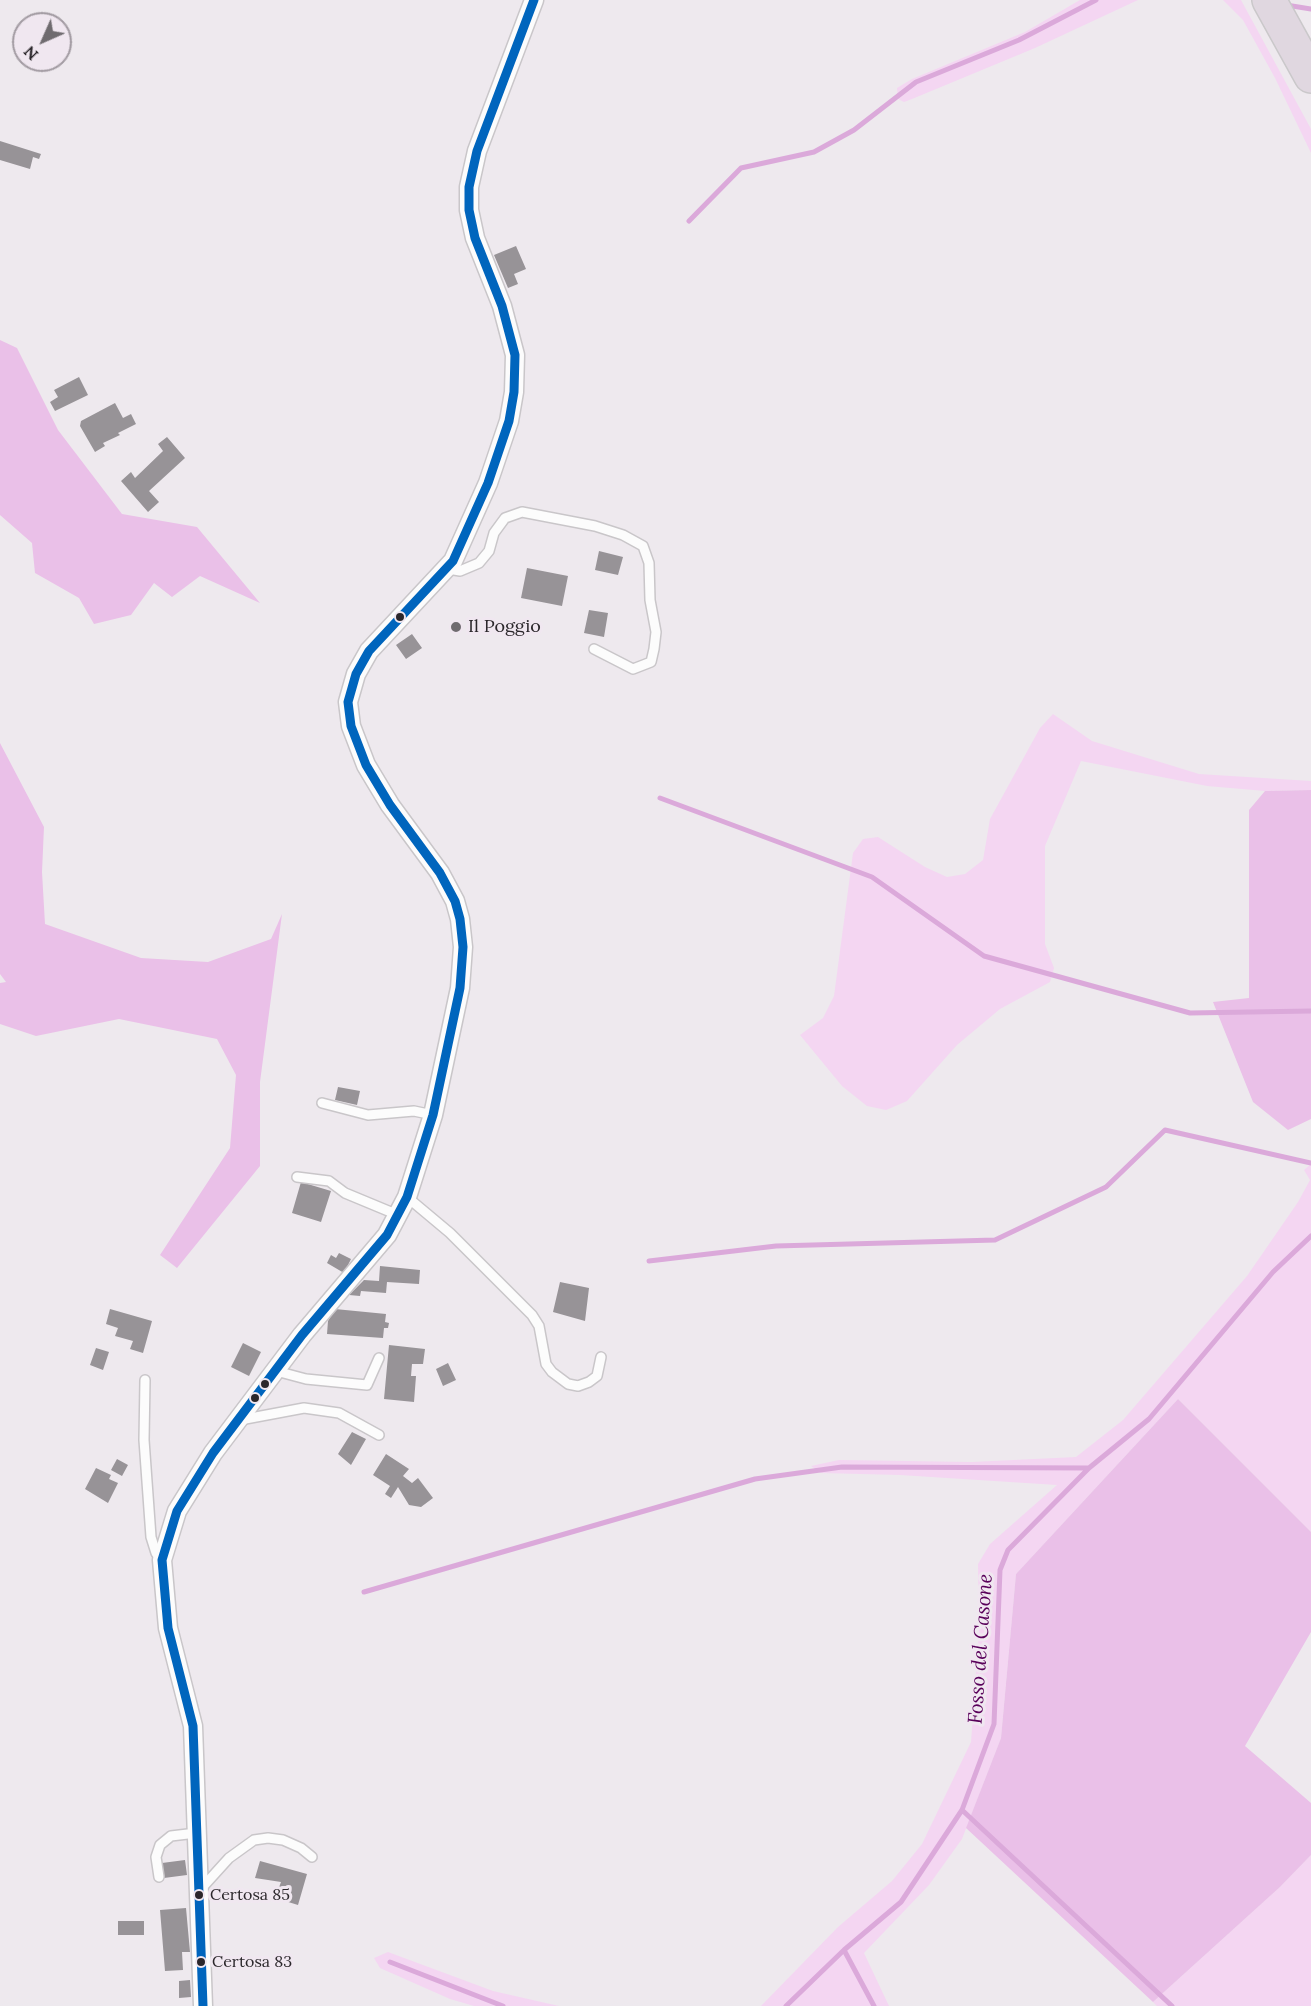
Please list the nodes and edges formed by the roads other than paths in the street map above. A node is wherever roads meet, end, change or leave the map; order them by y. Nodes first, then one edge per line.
1 (534, 0) edge
2 (1269, 0) edge
3 (1311, 76) edge
4 (448, 569) junction
5 (594, 650) dead end
6 (322, 1104) dead end
7 (433, 1115) junction
8 (297, 1177) dead end
9 (407, 1197) junction
10 (398, 1215) junction
11 (601, 1357) dead end
12 (379, 1358) dead end
13 (276, 1371) junction
14 (145, 1380) dead end
15 (237, 1420) junction
16 (379, 1435) dead end
17 (162, 1560) junction
18 (196, 1833) junction
19 (312, 1857) dead end
20 (159, 1877) dead end
21 (200, 1890) junction
22 (203, 2006) edge

1 - 4 street
2 - 3 highway
4 - 5 lane
4 - 7 street
6 - 7 lane
7 - 9 street
8 - 10 lane
9 - 10 street
9 - 11 lane
10 - 13 street
12 - 13 lane
13 - 15 street
14 - 17 lane
15 - 16 lane
15 - 17 street
17 - 18 street
18 - 20 lane
18 - 21 street
19 - 21 lane
21 - 22 street

